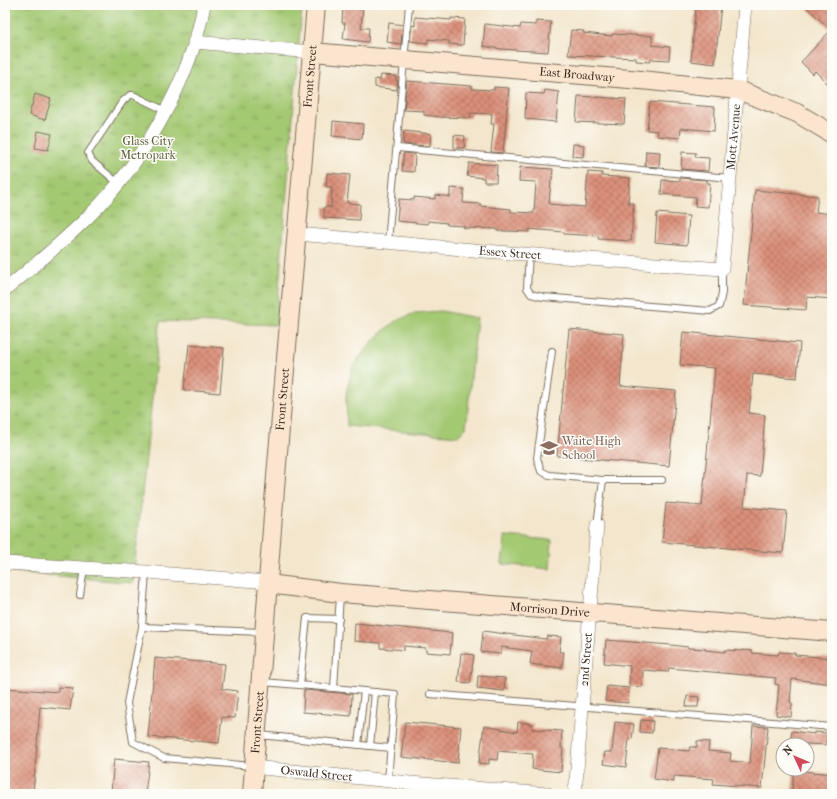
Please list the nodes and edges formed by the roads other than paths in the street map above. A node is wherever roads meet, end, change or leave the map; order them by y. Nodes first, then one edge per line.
1 (204, 5) edge
2 (316, 5) edge
3 (409, 5) edge
4 (745, 5) edge
5 (194, 42) junction
6 (312, 52) junction
7 (405, 60) junction
8 (738, 90) junction
9 (166, 111) junction
10 (832, 134) edge
11 (397, 148) junction
12 (730, 178) junction
13 (118, 183) junction
14 (298, 234) junction
15 (388, 242) junction
16 (529, 254) junction
17 (722, 269) junction
18 (5, 290) edge
19 (552, 350) dead end
20 (603, 480) junction
21 (662, 480) dead end
22 (597, 525) joint
23 (5, 563) edge
24 (84, 568) junction
25 (146, 572) junction
26 (268, 583) junction
27 (341, 592) junction
28 (80, 595) dead end
29 (590, 612) junction
30 (339, 619) junction
31 (142, 627) junction
32 (265, 632) junction
33 (832, 632) edge
34 (261, 682) junction
35 (300, 685) junction
36 (334, 688) junction
37 (364, 691) junction
38 (375, 692) junction
39 (430, 694) dead end
40 (583, 706) junction
41 (832, 728) edge
42 (256, 735) junction
43 (358, 745) junction
44 (370, 746) junction
45 (391, 748) junction
46 (253, 767) junction
47 (388, 780) junction
48 (409, 788) edge
49 (490, 792) edge
50 (252, 794) edge
51 (548, 794) edge
52 (575, 794) edge

1 - 5 street
2 - 6 street, Front Street
3 - 7 lane
4 - 8 street, Mott Avenue
5 - 6 street
5 - 9 street
6 - 7 street, East Broadway
6 - 14 street, Front Street
7 - 8 street, East Broadway
7 - 11 lane
8 - 10 street, East Broadway
8 - 12 street, Mott Avenue
9 - 13 street
9 - 13 lane
11 - 12 lane
11 - 15 lane
12 - 17 street, Mott Avenue
13 - 18 street
14 - 15 street, Essex Street
14 - 26 street, Front Street
15 - 16 street, Essex Street
16 - 17 street, Essex Street
16 - 17 lane
19 - 20 lane
20 - 21 lane
20 - 22 lane
22 - 29 street, 2nd Street
23 - 24 street
24 - 25 street
24 - 28 lane
25 - 26 street
25 - 31 lane
26 - 27 street, Morrison Drive
26 - 32 street, Front Street
27 - 29 street, Morrison Drive
27 - 30 lane
29 - 33 street, Morrison Drive
29 - 40 street, 2nd Street
30 - 35 lane
30 - 36 lane
31 - 32 lane
31 - 46 lane
32 - 34 street, Front Street
34 - 35 lane
34 - 42 street, Front Street
35 - 36 lane
36 - 37 lane
37 - 38 lane
37 - 43 lane
38 - 44 lane
38 - 45 lane
39 - 40 lane
40 - 41 lane
40 - 52 street, 2nd Street
42 - 43 lane
42 - 46 street, Front Street
43 - 44 lane
44 - 45 lane
45 - 47 lane
46 - 47 street, Oswald Street
46 - 50 street, Front Street
47 - 48 street, Oswald Street
48 - 49 street, Oswald Street
49 - 51 street, Oswald Street

